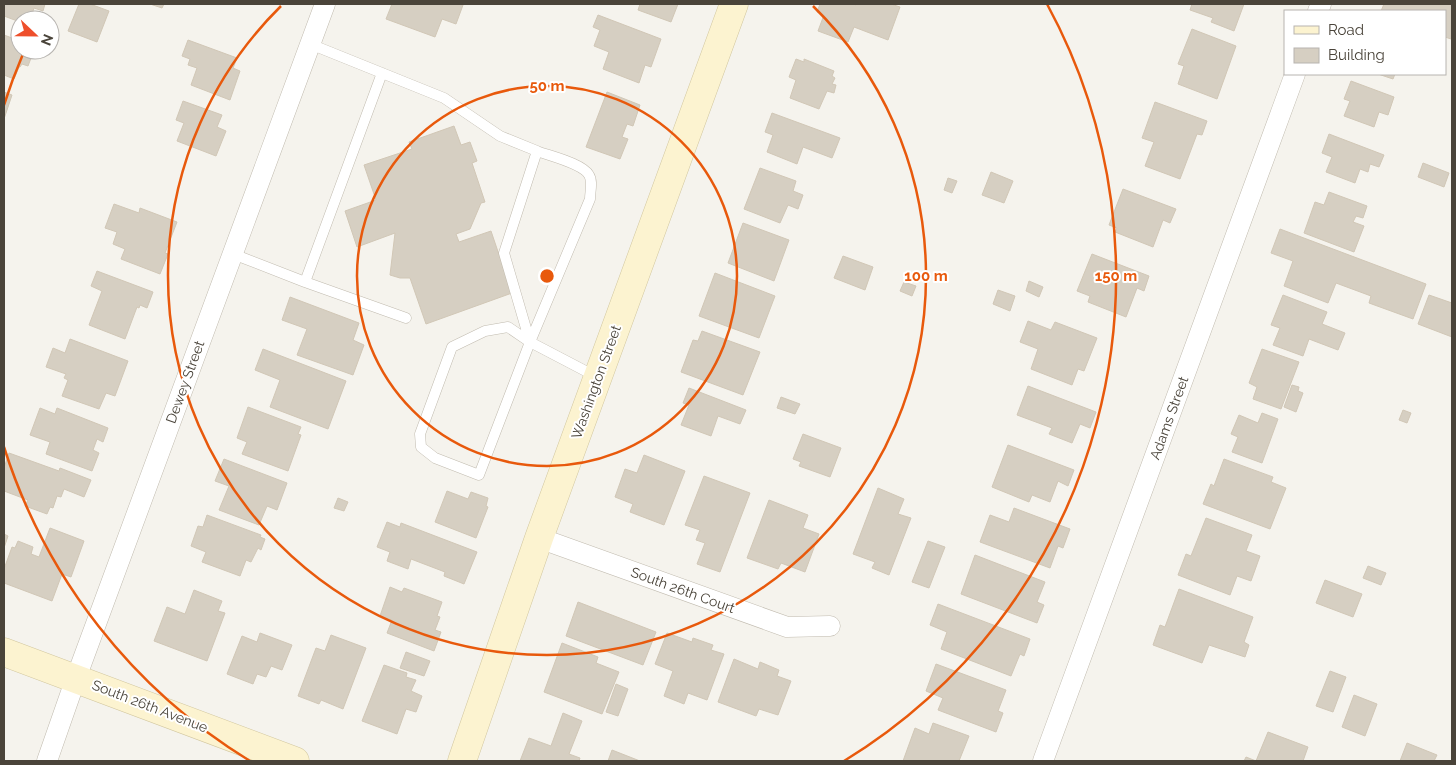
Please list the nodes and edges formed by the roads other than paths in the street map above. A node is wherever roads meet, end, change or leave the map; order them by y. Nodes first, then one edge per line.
1 (325, 4) edge
2 (734, 4) edge
3 (310, 44) junction
4 (382, 73) junction
5 (1295, 75) edge
6 (537, 151) junction
7 (232, 254) junction
8 (305, 282) junction
9 (406, 318) dead end
10 (530, 342) junction
11 (597, 377) junction
12 (539, 538) junction
13 (830, 626) dead end
14 (4, 652) edge
15 (76, 678) junction
16 (47, 761) edge
17 (296, 761) edge
18 (462, 761) edge
19 (1043, 761) edge

1 - 3 street, Dewey Street
2 - 11 street, Washington Street
3 - 4 lane
3 - 7 street, Dewey Street
4 - 6 lane
4 - 8 lane
5 - 19 street, Adams Street
6 - 10 lane
6 - 10 lane
7 - 8 lane
7 - 15 street, Dewey Street
8 - 9 lane
10 - 10 lane
10 - 11 lane
11 - 12 street, Washington Street
12 - 13 street, South 26th Court
12 - 18 street, Washington Street
14 - 15 street, South 26th Avenue
15 - 16 street, Dewey Street
15 - 17 street, South 26th Avenue

